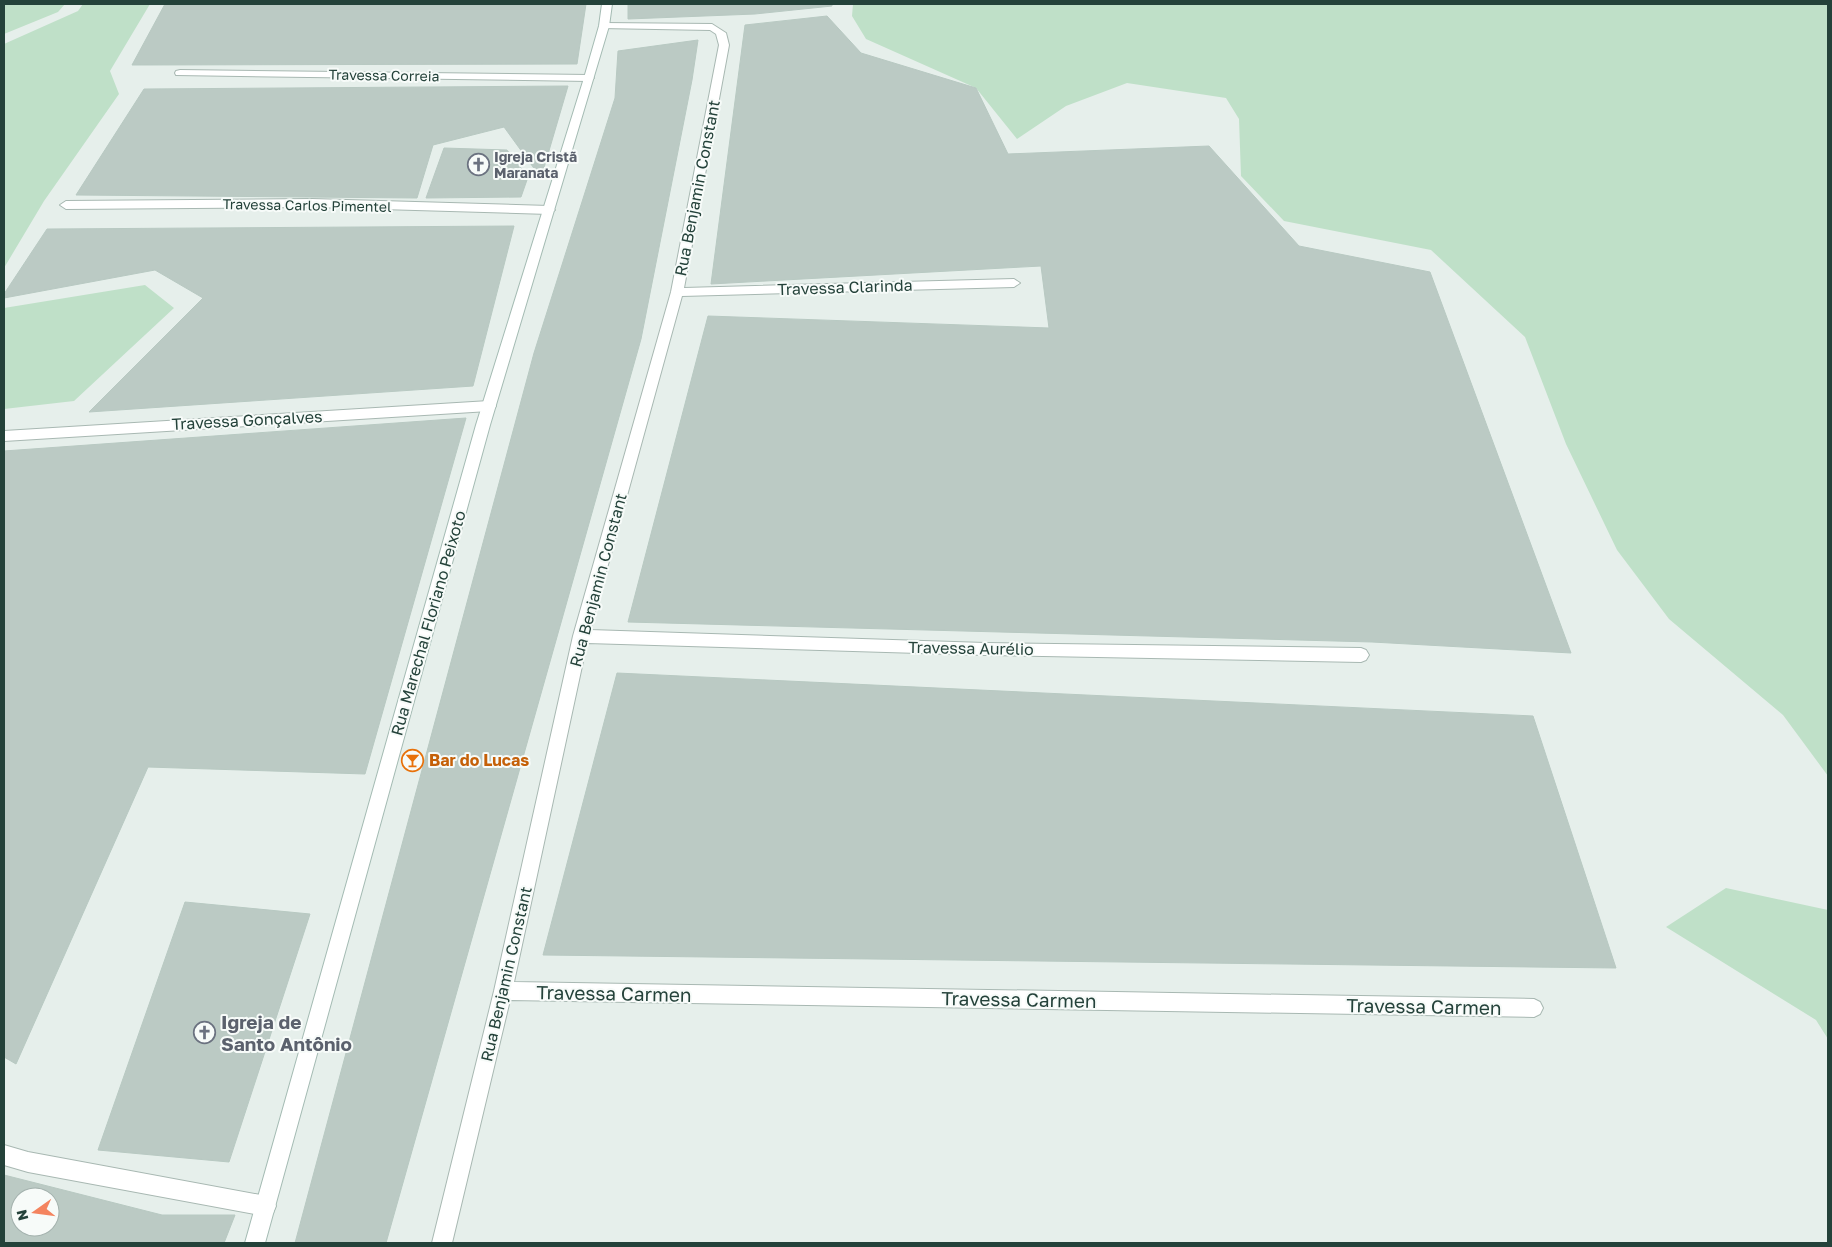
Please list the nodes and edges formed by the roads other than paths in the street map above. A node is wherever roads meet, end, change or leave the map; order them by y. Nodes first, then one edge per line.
1 (607, 4) edge
2 (604, 26) junction
3 (180, 73) dead end
4 (589, 78) junction
5 (66, 205) dead end
6 (549, 210) junction
7 (1014, 283) dead end
8 (677, 292) junction
9 (489, 406) junction
10 (4, 436) edge
11 (581, 636) junction
12 (1361, 655) dead end
13 (503, 991) junction
14 (1534, 1008) dead end
15 (4, 1155) edge
16 (266, 1206) junction
17 (255, 1243) edge
18 (442, 1243) edge

1 - 2 street, Rua Marechal Floriano Peixoto
2 - 4 street, Rua Marechal Floriano Peixoto
2 - 8 street, Rua Benjamin Constant
3 - 4 street, Travessa Correia
4 - 6 street, Rua Marechal Floriano Peixoto
5 - 6 street, Travessa Carlos Pimentel
6 - 9 street, Rua Marechal Floriano Peixoto
7 - 8 street, Travessa Clarinda
8 - 11 street, Rua Benjamin Constant
9 - 10 street, Travessa Gonçalves
9 - 16 street, Rua Marechal Floriano Peixoto
11 - 12 street, Travessa Aurélio
11 - 13 street, Rua Benjamin Constant
13 - 14 street, Travessa Carmen
13 - 18 street, Rua Benjamin Constant
15 - 16 street
16 - 17 street, Rua Marechal Floriano Peixoto

